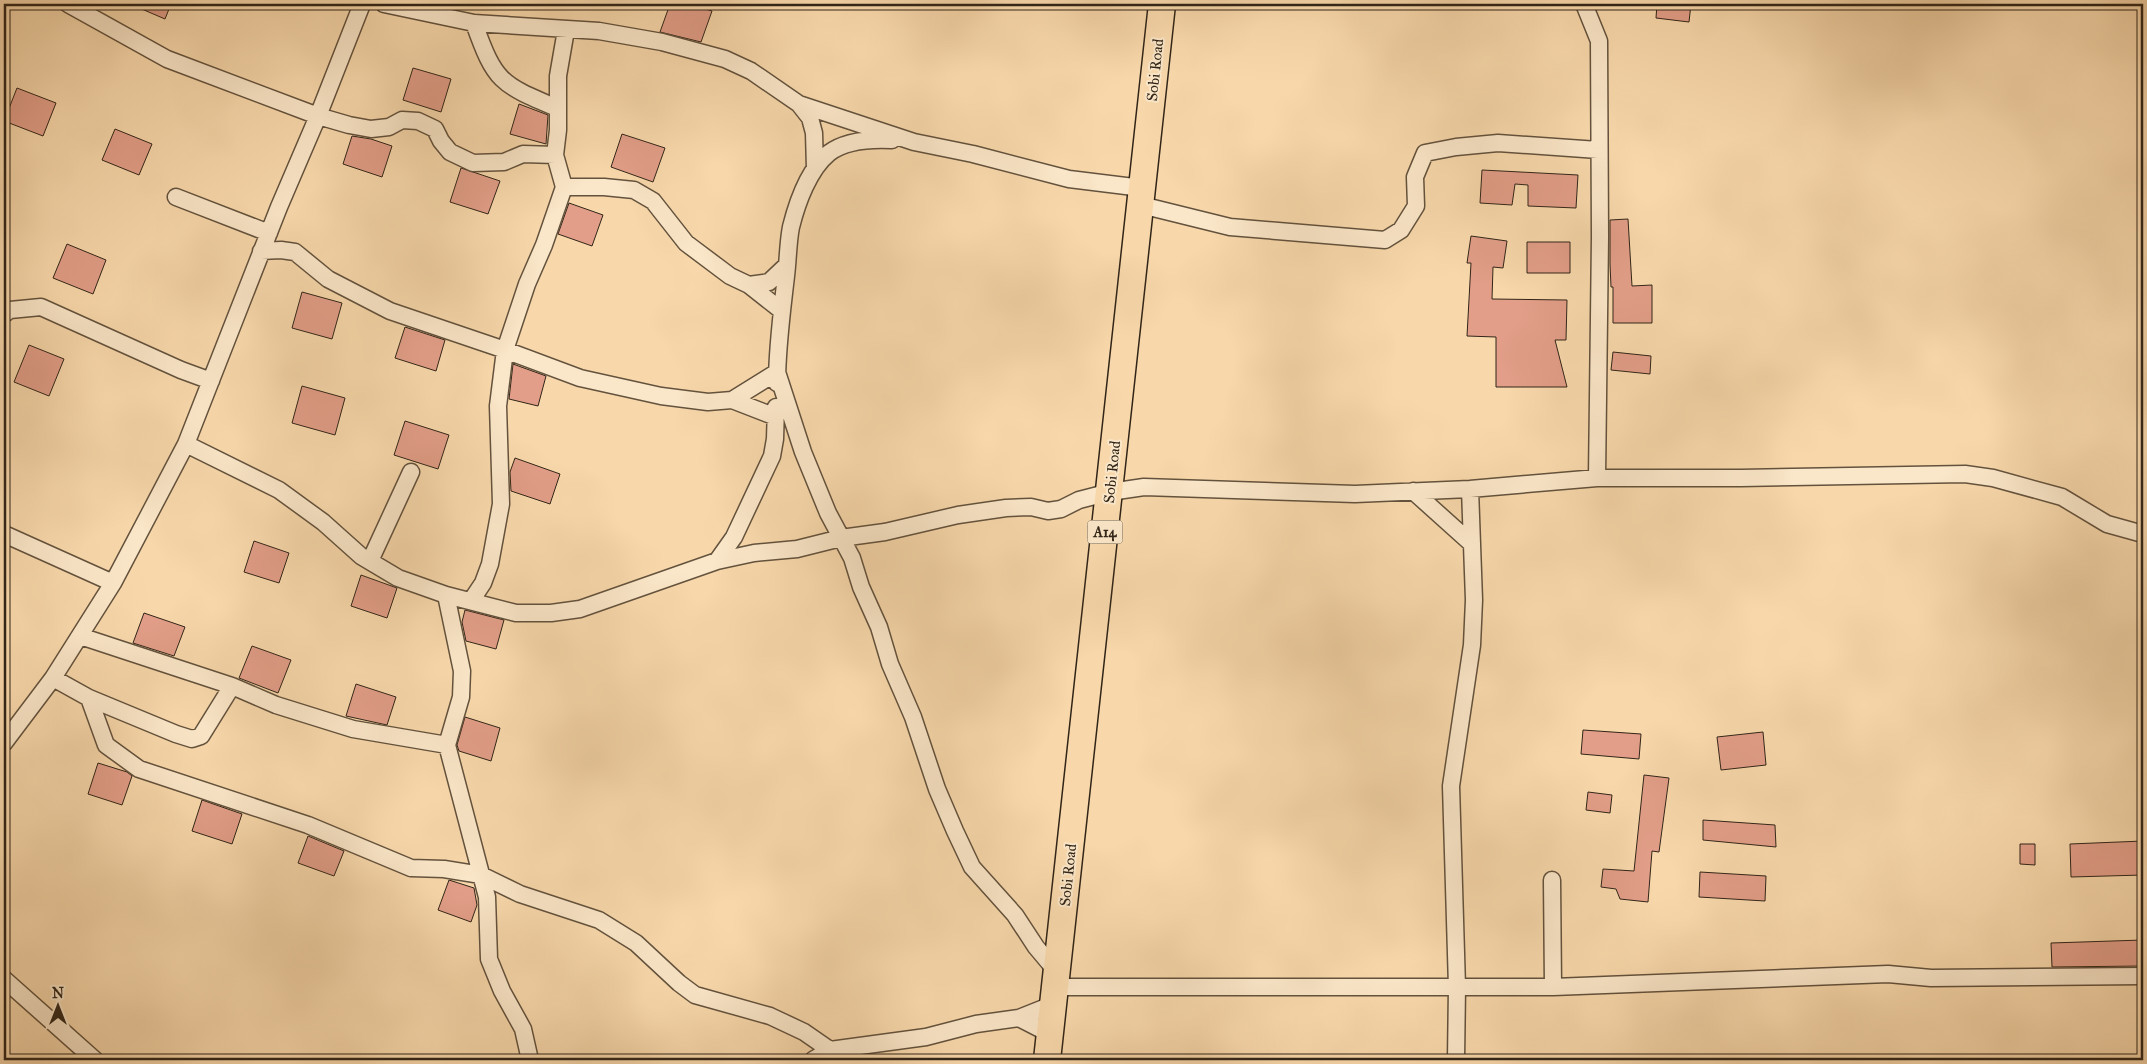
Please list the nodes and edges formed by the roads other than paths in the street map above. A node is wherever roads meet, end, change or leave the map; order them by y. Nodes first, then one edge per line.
1 (68, 4) edge
2 (362, 4) edge
3 (384, 4) edge
4 (1162, 4) edge
5 (1584, 4) edge
6 (474, 23) junction
7 (566, 30) junction
8 (799, 104) junction
9 (557, 108) junction
10 (318, 116) junction
11 (914, 142) junction
12 (1598, 150) junction
13 (555, 155) junction
14 (815, 169) junction
15 (564, 186) junction
16 (1141, 196) junction
17 (176, 197) dead end
18 (268, 233) junction
19 (262, 252) junction
20 (787, 265) junction
21 (748, 285) junction
22 (782, 311) junction
23 (4, 314) edge
24 (505, 350) junction
25 (777, 372) junction
26 (211, 381) junction
27 (732, 400) junction
28 (776, 417) junction
29 (186, 444) junction
30 (410, 472) dead end
31 (1597, 478) junction
32 (1470, 489) junction
33 (1413, 491) junction
34 (1110, 492) junction
35 (4, 534) edge
36 (2143, 534) edge
37 (841, 538) junction
38 (1472, 544) junction
39 (370, 561) junction
40 (717, 562) junction
41 (113, 582) junction
42 (446, 595) junction
43 (471, 601) junction
44 (80, 636) junction
45 (53, 678) junction
46 (232, 686) junction
47 (89, 698) junction
48 (4, 743) edge
49 (447, 745) junction
50 (481, 875) junction
51 (1552, 880) dead end
52 (2143, 976) edge
53 (4, 980) edge
54 (1457, 987) junction
55 (1553, 987) junction
56 (1056, 988) junction
57 (1019, 1018) junction
58 (1050, 1034) junction
59 (830, 1050) junction
60 (95, 1060) edge
61 (530, 1060) edge
62 (813, 1060) edge
63 (1047, 1060) edge
64 (1456, 1060) edge

1 - 10 street
2 - 10 street
3 - 6 street
4 - 16 highway, Sobi Road / A14
5 - 12 street
6 - 7 street
6 - 9 street
7 - 8 street
7 - 9 street
8 - 11 street
8 - 14 street
9 - 13 street
10 - 13 street
10 - 18 street
11 - 14 street
11 - 16 street
12 - 16 street
12 - 31 street
13 - 15 street
14 - 20 street
15 - 21 street
15 - 24 street
16 - 34 highway, Sobi Road / A14
17 - 18 street
18 - 19 street
19 - 24 street
19 - 26 street
20 - 21 street
20 - 22 street
21 - 22 street
22 - 25 street
23 - 26 street
24 - 27 street
24 - 43 street
25 - 27 street
25 - 28 street
25 - 37 street
26 - 29 street
27 - 28 street
28 - 40 street
29 - 39 street
29 - 41 street
30 - 39 street
31 - 32 street
31 - 36 street
32 - 33 street
32 - 38 street
33 - 34 street
33 - 38 street
34 - 37 street
34 - 56 highway, Sobi Road / A14
35 - 41 street
37 - 40 street
37 - 56 street
38 - 54 street
39 - 42 street
40 - 43 street
41 - 44 street
42 - 43 street
42 - 49 street
44 - 45 street
44 - 46 street
45 - 47 street
45 - 48 street
46 - 47 street
46 - 49 street
47 - 50 street
49 - 50 street
50 - 59 street
50 - 61 street
51 - 55 street
52 - 55 street
53 - 60 street
54 - 55 street
54 - 56 street
54 - 64 street
56 - 57 street
56 - 58 highway, Sobi Road / A14
57 - 58 street
57 - 59 street
58 - 63 highway, Sobi Road / A14
59 - 62 street

